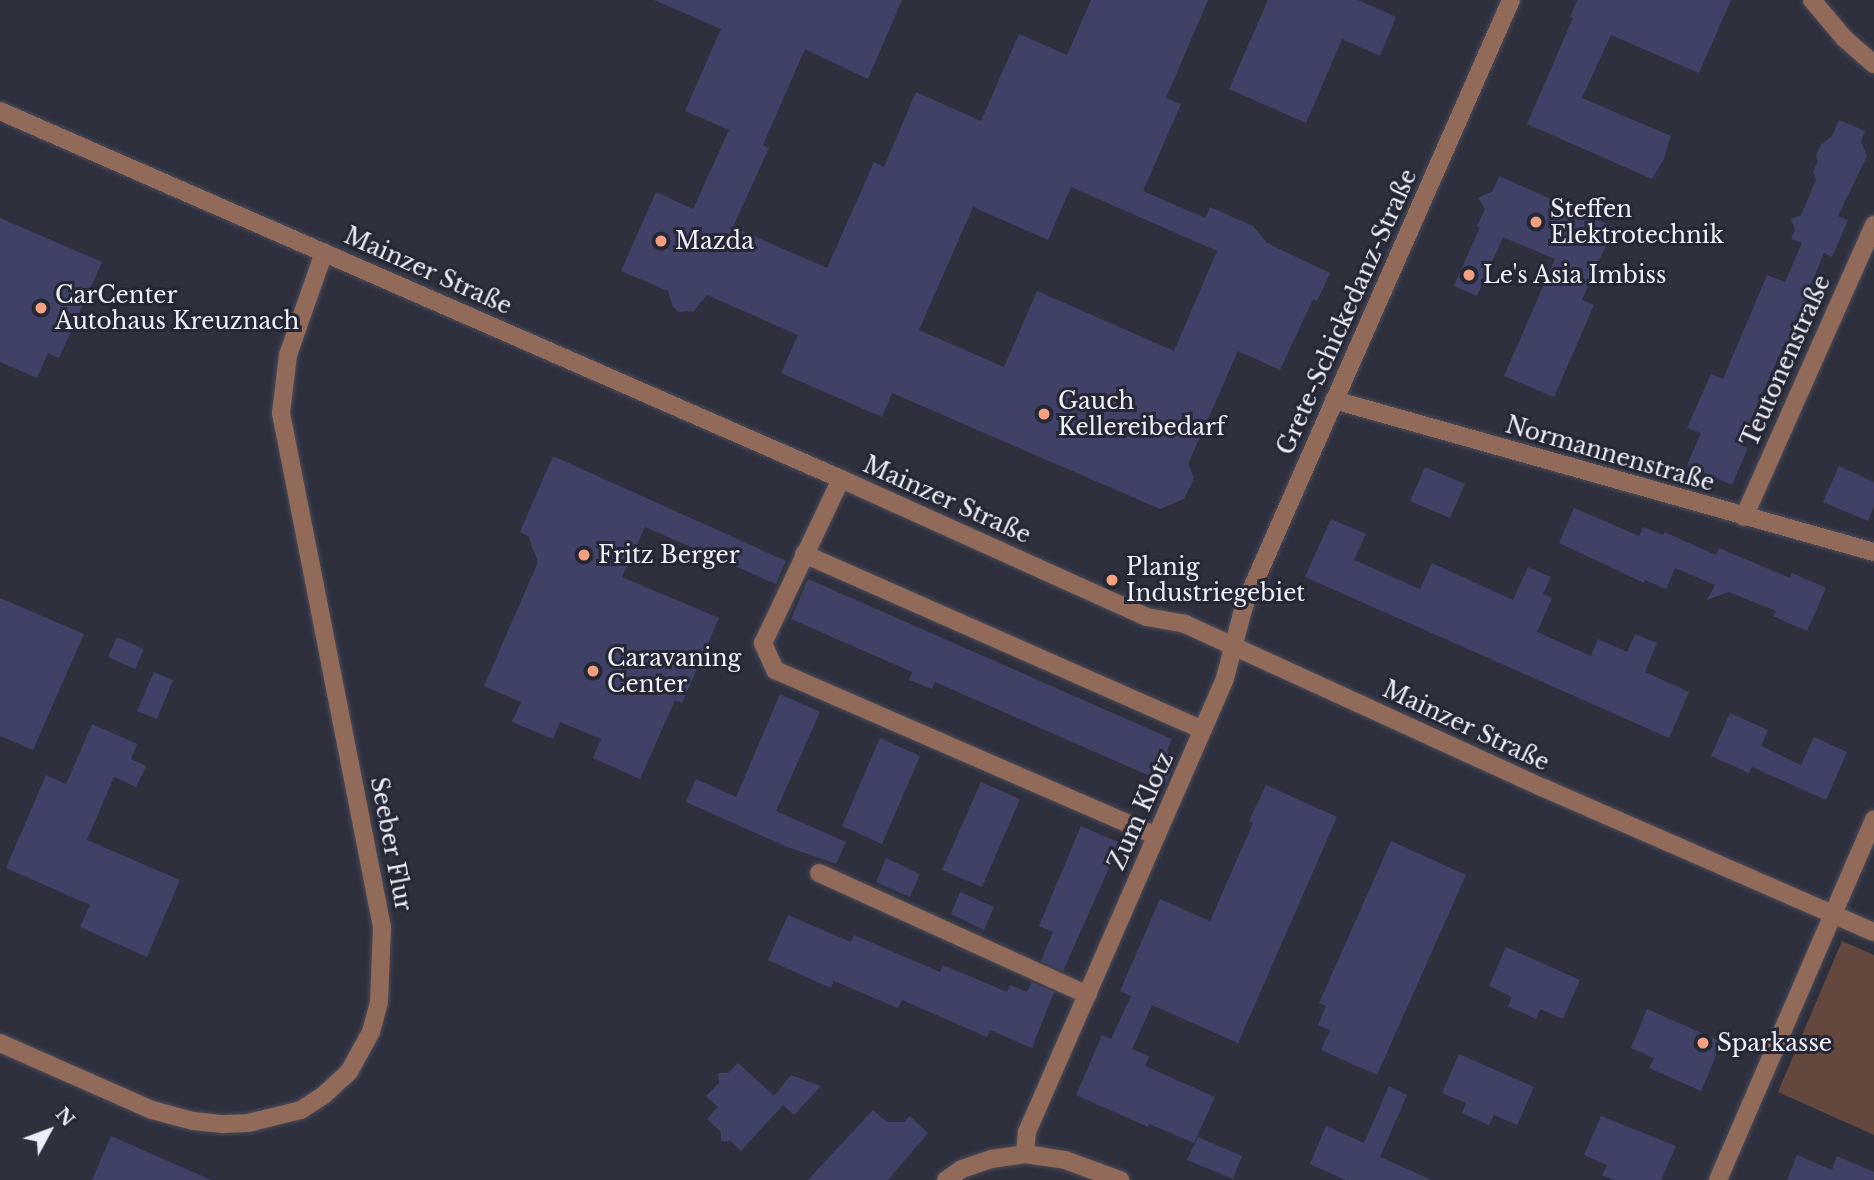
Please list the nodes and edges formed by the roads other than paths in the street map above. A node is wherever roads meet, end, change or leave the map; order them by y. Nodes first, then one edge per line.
1 (1511, 0) edge
2 (1812, 0) edge
3 (1874, 64) edge
4 (0, 111) edge
5 (1874, 225) edge
6 (324, 252) junction
7 (1334, 400) junction
8 (841, 479) junction
9 (1744, 517) junction
10 (1874, 552) edge
11 (804, 554) junction
12 (1231, 645) junction
13 (1203, 730) junction
14 (1874, 819) edge
15 (1156, 836) junction
16 (818, 873) dead end
17 (1833, 914) junction
18 (1874, 932) edge
19 (1088, 995) junction
20 (0, 1043) edge
21 (1025, 1154) junction
22 (946, 1180) edge
23 (1120, 1180) edge
24 (1718, 1180) edge

1 - 7 street, Grete-Schickedanz-Straße
2 - 3 street
4 - 6 street, Mainzer Straße
5 - 9 street, Teutonenstraße
6 - 8 street, Mainzer Straße
6 - 20 street, Seeber Flur
7 - 9 street, Normannenstraße
7 - 12 street, Grete-Schickedanz-Straße
8 - 11 street
8 - 12 street, Mainzer Straße
9 - 10 street, Normannenstraße
11 - 13 street
11 - 15 street
12 - 13 street, Zum Klotz
12 - 17 street, Mainzer Straße
13 - 15 street, Zum Klotz
14 - 17 street
15 - 19 street, Zum Klotz
16 - 19 street
17 - 18 street, Mainzer Straße
17 - 24 street
19 - 21 street, Zum Klotz
21 - 22 street
21 - 23 street

